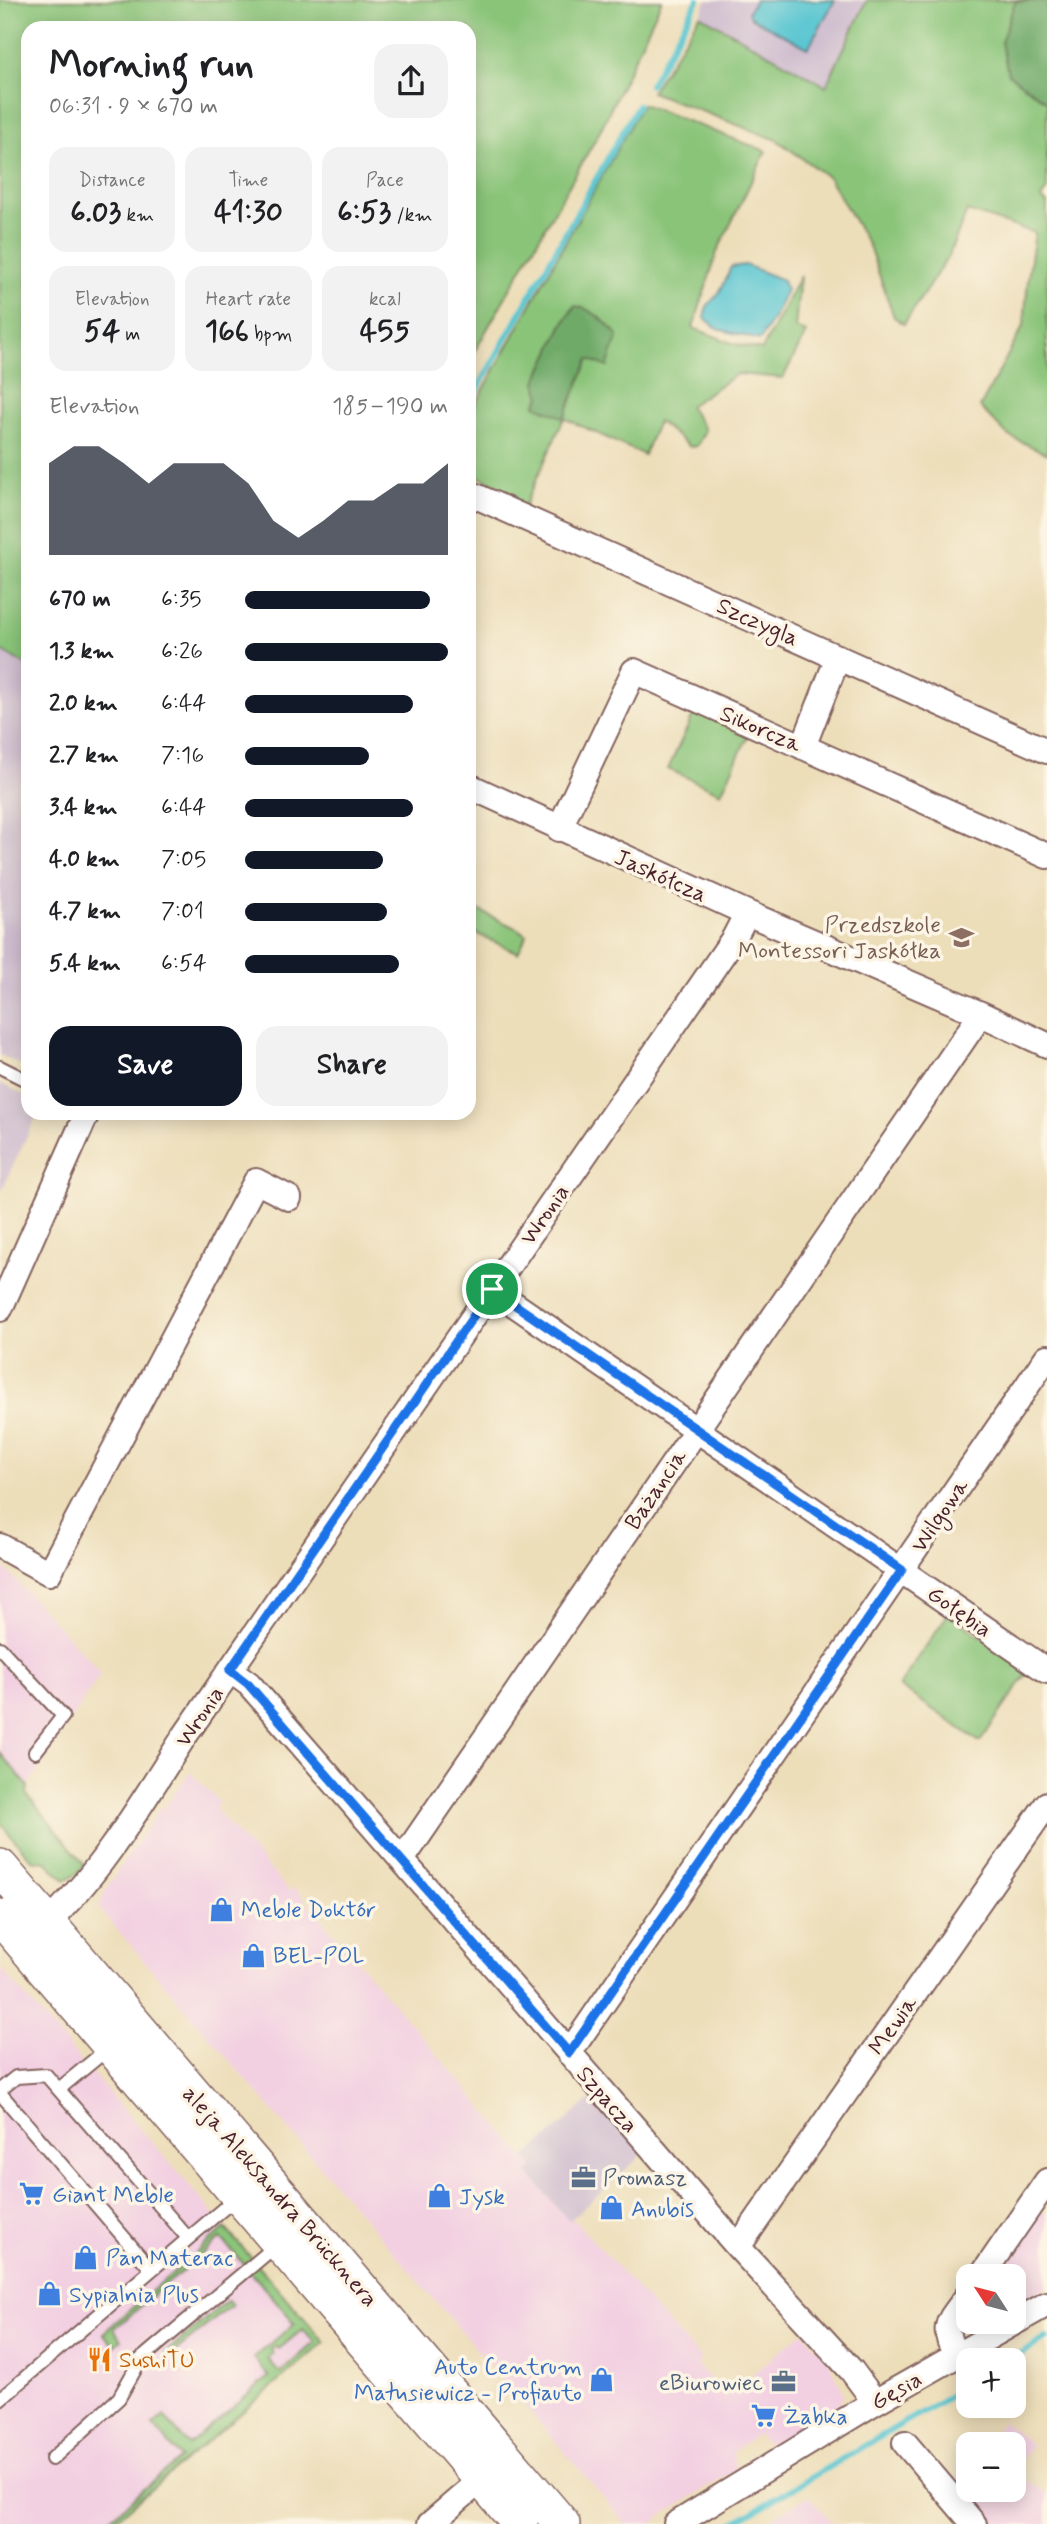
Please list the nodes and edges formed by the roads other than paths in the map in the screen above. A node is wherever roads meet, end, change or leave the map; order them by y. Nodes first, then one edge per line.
1 (476, 496) edge
2 (838, 657) junction
3 (803, 747) junction
4 (1047, 751) edge
5 (476, 789) edge
6 (559, 829) junction
7 (1047, 856) edge
8 (747, 914) junction
9 (981, 1014) junction
10 (1047, 1045) edge
11 (0, 1067) edge
12 (21, 1078) edge
13 (84, 1120) edge
14 (289, 1198) dead end
15 (492, 1289) junction
16 (0, 1309) edge
17 (1047, 1357) edge
18 (696, 1429) junction
19 (0, 1546) edge
20 (902, 1570) junction
21 (0, 1647) edge
22 (230, 1670) junction
23 (1047, 1671) edge
24 (35, 1752) dead end
25 (1047, 1804) edge
26 (402, 1860) junction
27 (0, 1867) edge
28 (0, 1917) edge
29 (47, 1923) junction
30 (111, 2046) junction
31 (569, 2053) junction
32 (59, 2089) junction
33 (0, 2092) edge
34 (1047, 2181) edge
35 (239, 2196) junction
36 (188, 2238) junction
37 (278, 2244) junction
38 (737, 2247) junction
39 (990, 2264) edge
40 (151, 2269) junction
41 (1047, 2304) edge
42 (956, 2312) edge
43 (968, 2348) edge
44 (956, 2355) joint
45 (0, 2399) edge
46 (875, 2402) junction
47 (905, 2443) dead end
48 (52, 2459) dead end
49 (481, 2480) junction
50 (430, 2524) edge
51 (520, 2524) edge
52 (562, 2524) edge
53 (676, 2524) edge
54 (974, 2524) edge

1 - 2 street, Szczygla
2 - 3 street
2 - 4 street, Szczygla
3 - 6 street, Sikorcza
3 - 7 street, Sikorcza
5 - 6 street, Jaskółcza
6 - 8 street, Jaskółcza
8 - 9 street, Jaskółcza
8 - 15 street, Wronia
9 - 10 street, Jaskółcza
9 - 18 street, Bażancia
11 - 12 lane
13 - 16 street
14 - 19 street
15 - 18 street, Gołębia
15 - 22 street, Wronia
17 - 20 street, Wilgowa
18 - 20 street, Gołębia
18 - 26 street, Bażancia
20 - 23 street, Gołębia
20 - 31 street, Wilgowa
21 - 24 lane
22 - 26 street, Szpacza
22 - 29 street, Wronia
25 - 38 street, Mewia
26 - 31 street, Szpacza
27 - 29 main road, aleja Aleksandra Brücknera
28 - 30 main road, aleja Aleksandra Brücknera
29 - 52 main road, aleja Aleksandra Brücknera
30 - 32 lane
30 - 35 main road, aleja Aleksandra Brücknera
31 - 38 street, Szpacza
32 - 33 lane
32 - 36 lane
33 - 40 lane
34 - 39 street
35 - 36 lane
35 - 37 main road, aleja Aleksandra Brücknera
36 - 40 lane
37 - 48 lane
37 - 49 main road, aleja Aleksandra Brücknera
38 - 46 street, Szpacza
40 - 45 lane
41 - 43 street, Gęsia
42 - 44 street
44 - 46 street, Gęsia
46 - 53 street, Gęsia
47 - 54 street
49 - 50 street
49 - 51 main road, aleja Aleksandra Brücknera

